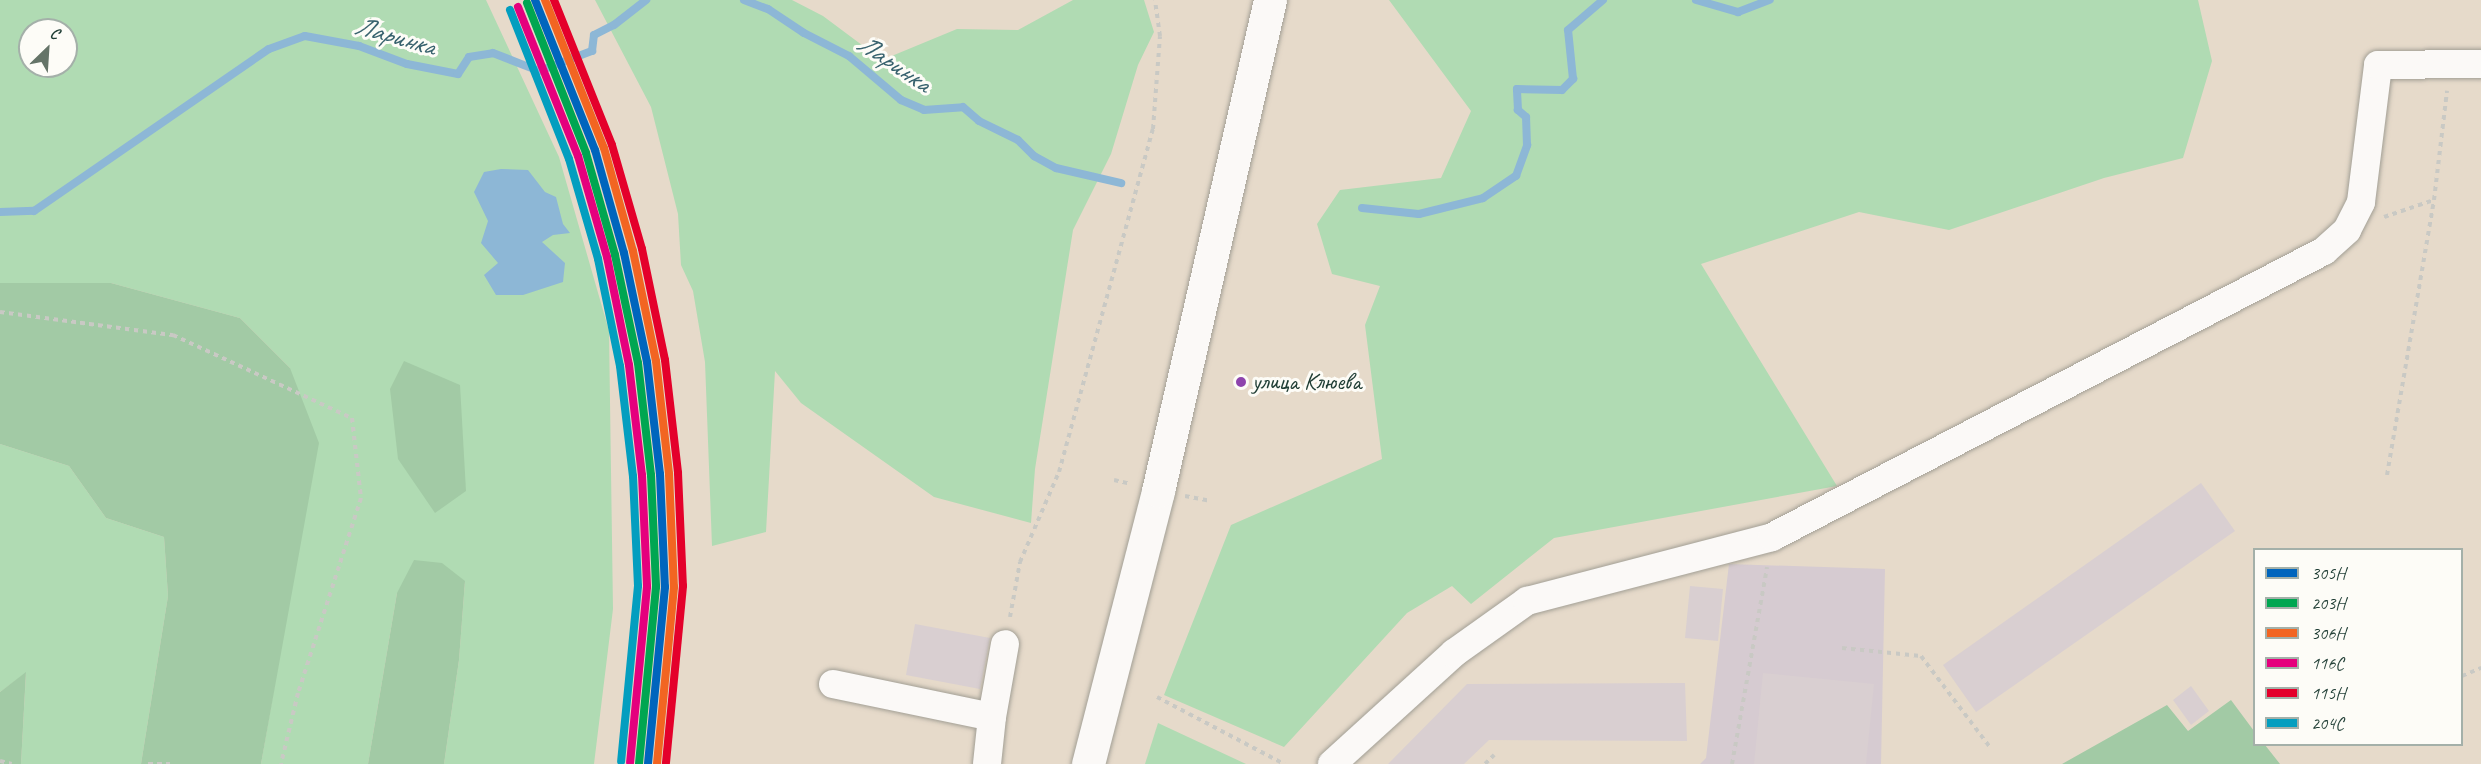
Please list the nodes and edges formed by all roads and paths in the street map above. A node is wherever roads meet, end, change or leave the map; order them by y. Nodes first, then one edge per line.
1 (1155, 0) edge
2 (1270, 0) edge
3 (2481, 64) edge
4 (2450, 66) junction
5 (2434, 200) junction
6 (2347, 230) junction
7 (0, 312) edge
8 (2387, 475) dead end
9 (1772, 537) junction
10 (1005, 644) joint
11 (1842, 648) dead end
12 (2481, 668) edge
13 (2463, 676) edge
14 (833, 684) dead end
15 (1157, 697) dead end
16 (992, 717) junction
17 (1989, 746) dead end
18 (1494, 755) dead end
19 (0, 761) edge
20 (12, 764) edge
21 (148, 764) edge
22 (172, 764) edge
23 (281, 764) edge
24 (987, 764) edge
25 (1088, 764) edge
26 (1284, 764) edge
27 (1332, 764) edge
28 (1485, 764) edge
29 (1732, 764) edge

1 - 10 path
2 - 25 main road
3 - 4 lane
4 - 5 path
4 - 6 lane
5 - 6 path
5 - 8 path
6 - 9 lane
7 - 23 path
9 - 27 lane
9 - 29 path
10 - 16 lane
11 - 17 path
12 - 13 path
14 - 16 lane
15 - 26 path
16 - 24 lane
18 - 28 path
19 - 20 path
21 - 22 path

